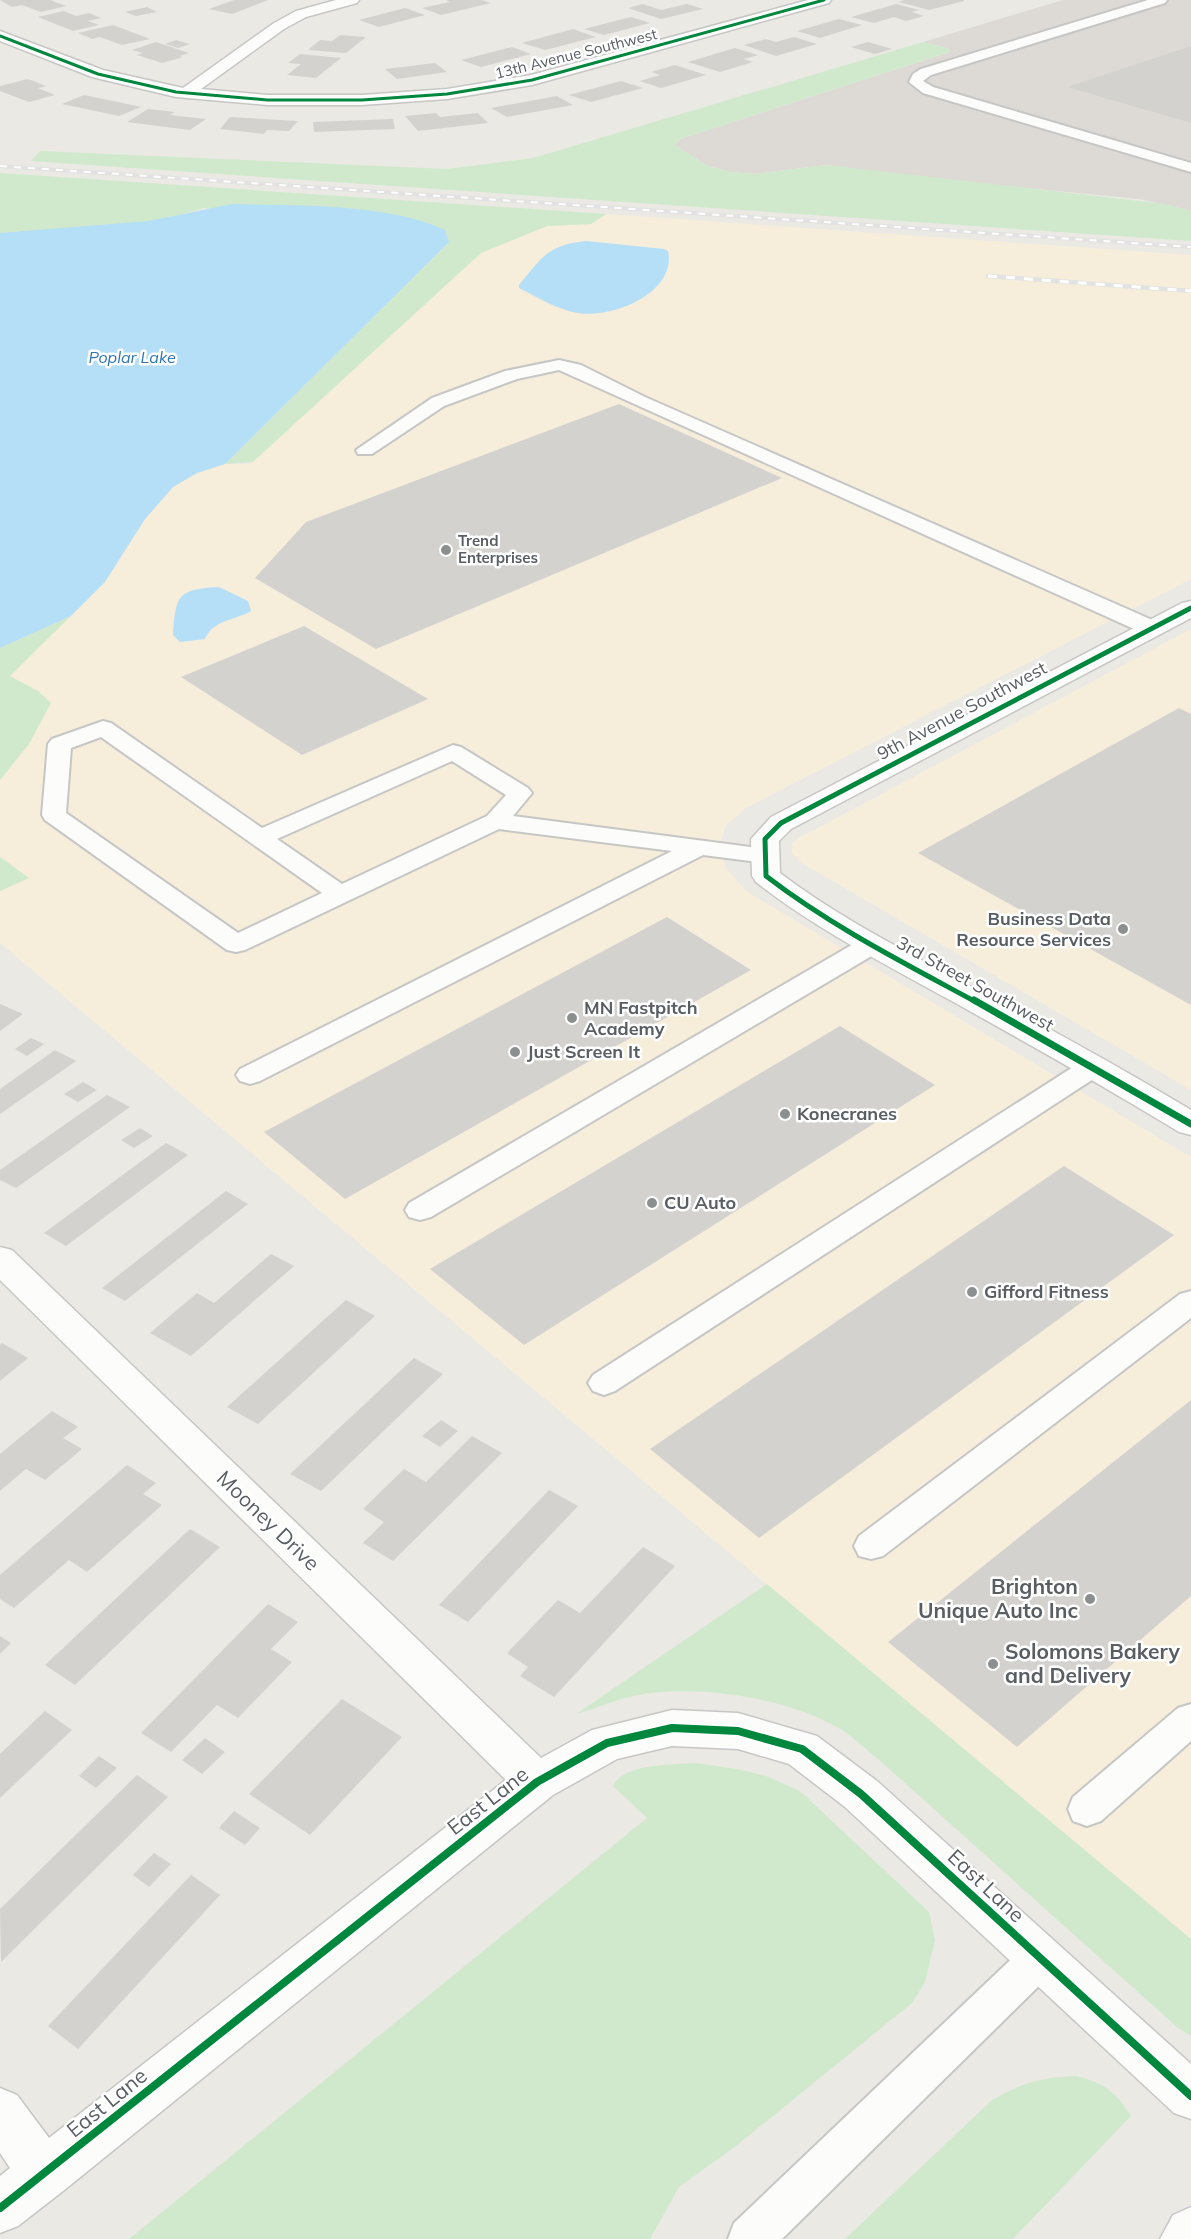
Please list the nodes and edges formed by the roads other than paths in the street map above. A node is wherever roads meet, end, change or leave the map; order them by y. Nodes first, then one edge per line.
1 (349, 0) edge
2 (824, 0) edge
3 (1161, 0) edge
4 (0, 36) edge
5 (186, 93) junction
6 (1191, 168) edge
7 (365, 450) dead end
8 (1188, 611) edge
9 (1151, 628) junction
10 (496, 821) junction
11 (259, 838) junction
12 (700, 847) junction
13 (766, 856) junction
14 (340, 894) junction
15 (871, 945) junction
16 (1094, 1066) junction
17 (250, 1075) dead end
18 (1191, 1124) edge
19 (420, 1210) dead end
20 (0, 1259) edge
21 (1191, 1302) edge
22 (604, 1383) dead end
23 (872, 1546) dead end
24 (1191, 1719) edge
25 (537, 1782) junction
26 (1087, 1809) dead end
27 (1039, 1959) junction
28 (1191, 2096) edge
29 (0, 2112) edge
30 (45, 2174) junction
31 (0, 2208) edge
32 (1191, 2233) edge
33 (750, 2239) edge
34 (1185, 2239) edge

1 - 5 street
2 - 5 street, 13th Avenue Southwest
3 - 6 lane
4 - 5 street, 13th Avenue Southwest
7 - 9 lane
8 - 9 street, 9th Avenue Southwest
9 - 13 street, 9th Avenue Southwest
10 - 11 lane
10 - 12 lane
10 - 14 lane
11 - 14 lane
11 - 14 lane
12 - 13 lane
12 - 17 lane
13 - 15 street, 3rd Street Southwest
15 - 16 street, 3rd Street Southwest
15 - 19 lane
16 - 18 street, 3rd Street Southwest
16 - 22 lane
20 - 25 street, Mooney Drive
21 - 23 lane
24 - 26 lane
25 - 27 street, East Lane
25 - 30 street, East Lane
27 - 28 street, East Lane
27 - 33 lane
29 - 30 street
30 - 31 street, East Lane
32 - 34 street

